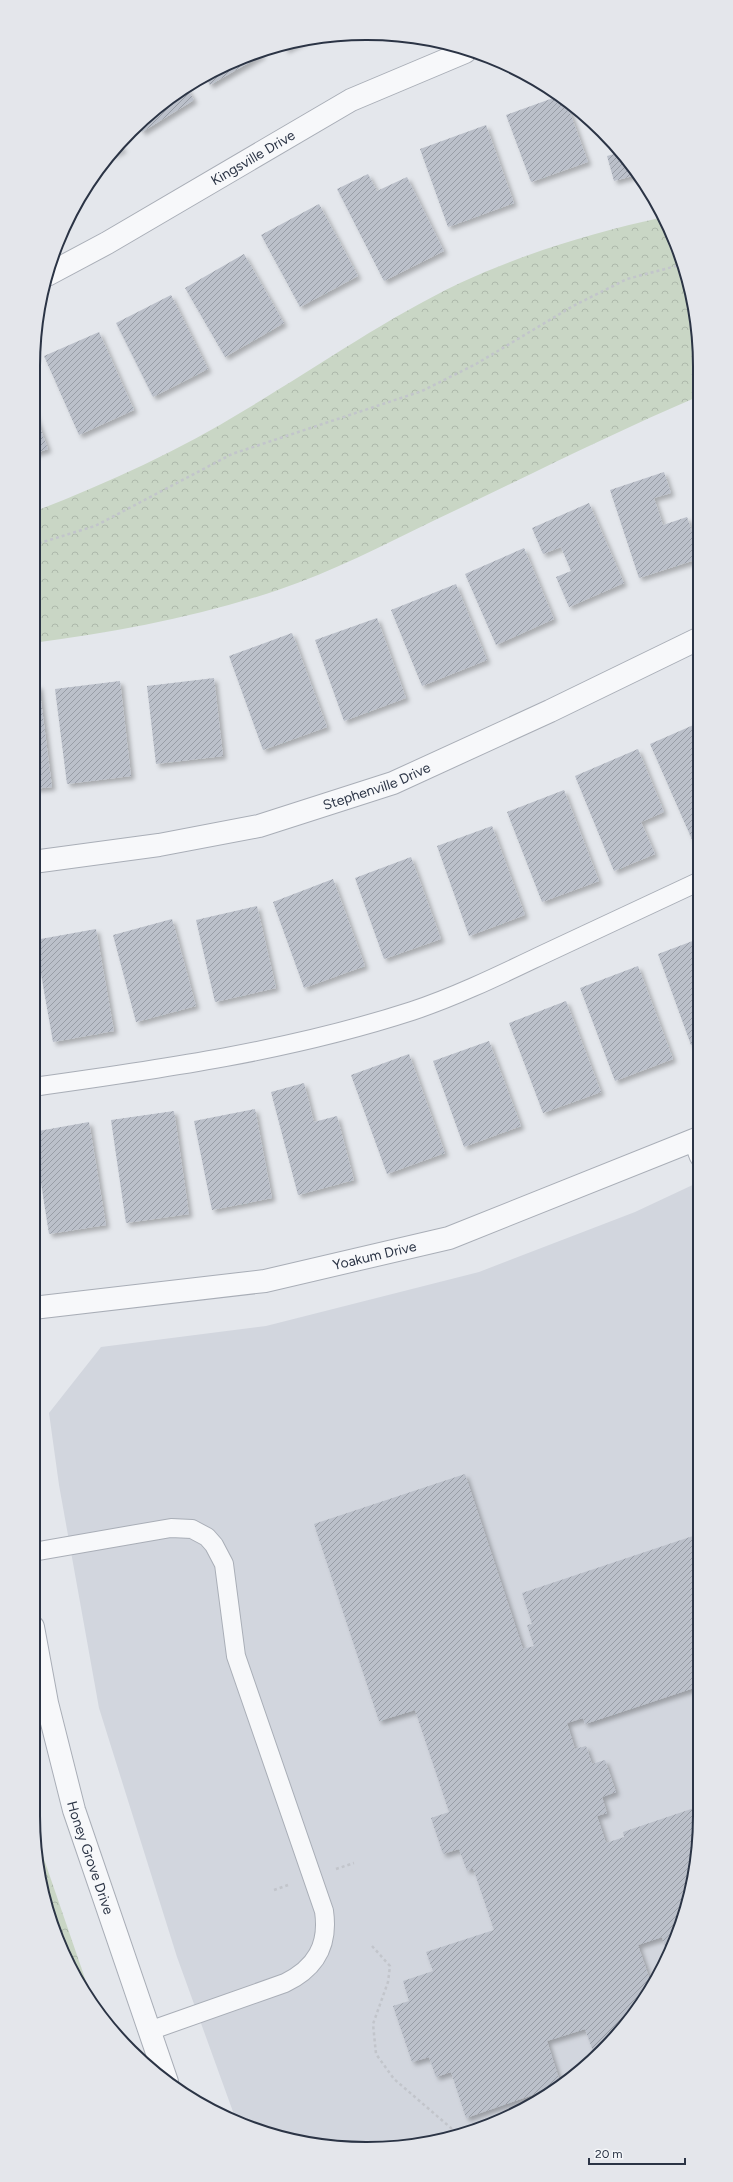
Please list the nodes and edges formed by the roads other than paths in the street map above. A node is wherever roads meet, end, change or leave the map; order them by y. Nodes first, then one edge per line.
1 (461, 54) edge
2 (54, 271) edge
3 (693, 641) edge
4 (40, 861) edge
5 (693, 884) edge
6 (40, 1086) edge
7 (693, 1146) edge
8 (40, 1307) edge
9 (40, 1551) edge
10 (40, 1704) edge
11 (149, 2031) junction
12 (163, 2071) edge

1 - 2 street, Kingsville Drive
3 - 4 street, Stephenville Drive
5 - 6 lane
7 - 8 street, Yoakum Drive
9 - 11 lane
10 - 11 street, Honey Grove Drive
11 - 12 street, Honey Grove Drive

